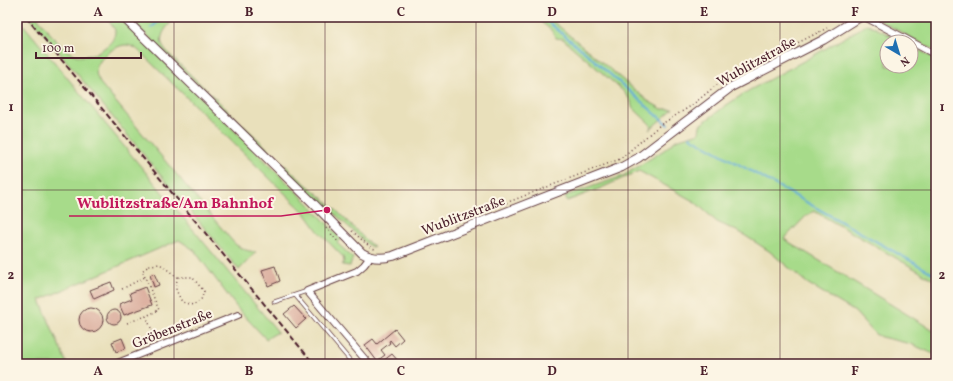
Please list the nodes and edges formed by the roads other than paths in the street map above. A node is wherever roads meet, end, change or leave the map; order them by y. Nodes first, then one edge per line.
1 (123, 17) edge
2 (860, 17) edge
3 (865, 17) edge
4 (936, 55) edge
5 (370, 257) junction
6 (307, 291) junction
7 (295, 295) junction
8 (274, 302) dead end
9 (238, 315) dead end
10 (115, 364) edge
11 (353, 364) edge
12 (369, 364) edge

1 - 5 main road
2 - 5 main road, Wublitzstraße
3 - 4 street
5 - 6 street
6 - 7 lane
6 - 12 street
7 - 8 lane
7 - 11 lane
9 - 10 street, Gröbenstraße

